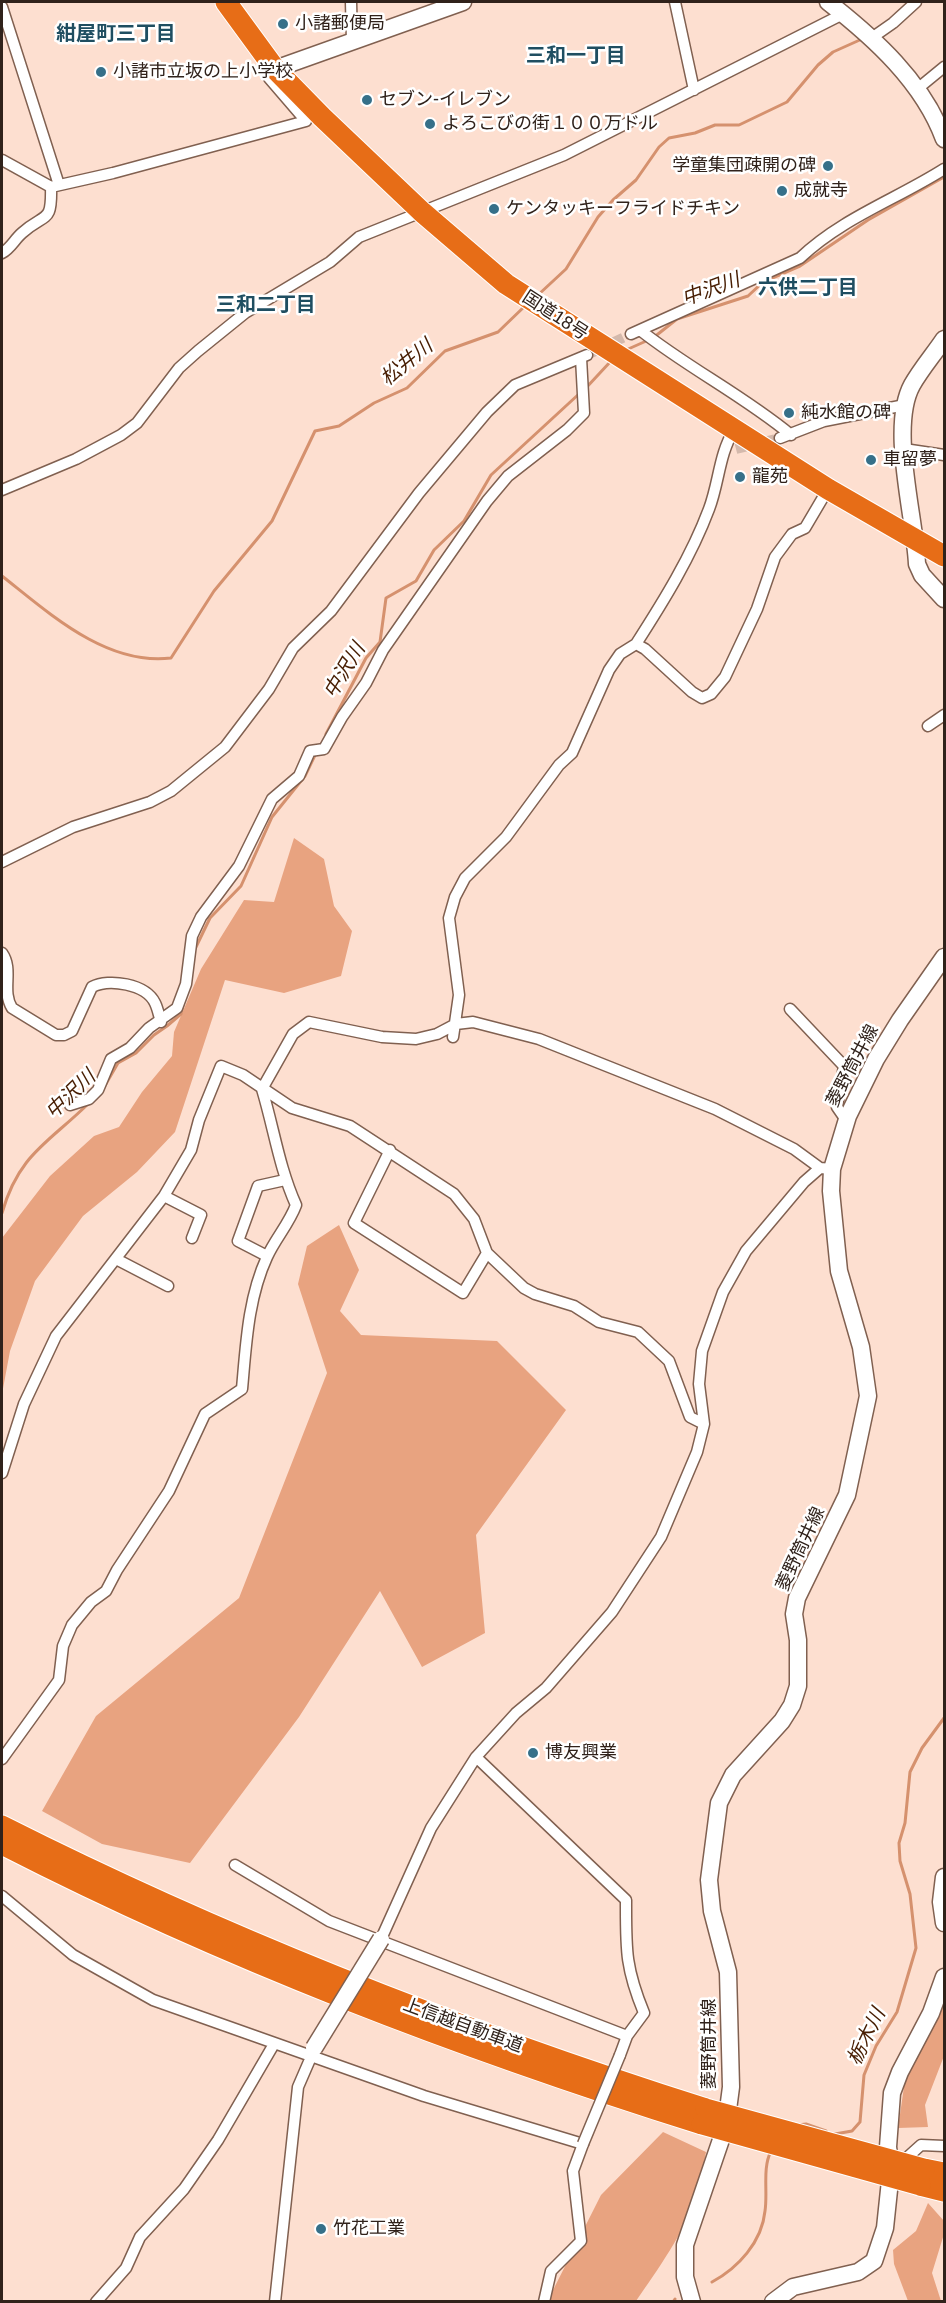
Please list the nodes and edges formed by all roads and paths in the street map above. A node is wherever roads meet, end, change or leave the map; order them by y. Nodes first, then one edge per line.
1 (226, 2) edge
2 (351, 2) edge
3 (464, 2) edge
4 (675, 2) edge
5 (828, 2) edge
6 (915, 2) edge
7 (2, 7) edge
8 (843, 14) junction
9 (867, 32) junction
10 (352, 41) junction
11 (945, 67) edge
12 (276, 69) junction
13 (694, 90) junction
14 (916, 90) junction
15 (945, 139) edge
16 (2, 160) edge
17 (945, 169) edge
18 (55, 186) junction
19 (422, 212) junction
20 (2, 253) edge
21 (945, 339) edge
22 (905, 405) junction
23 (735, 439) junction
24 (904, 449) junction
25 (723, 452) junction
26 (945, 455) edge
27 (828, 489) junction
28 (2, 490) edge
29 (916, 539) junction
30 (945, 556) edge
31 (945, 599) edge
32 (636, 644) junction
33 (945, 715) edge
34 (928, 726) dead end
35 (2, 862) edge
36 (2, 953) edge
37 (945, 957) edge
38 (790, 1009) dead end
39 (161, 1022) junction
40 (456, 1024) junction
41 (453, 1037) dead end
42 (262, 1089) junction
43 (70, 1105) dead end
44 (846, 1120) junction
45 (390, 1150) junction
46 (826, 1169) junction
47 (285, 1180) junction
48 (164, 1196) junction
49 (192, 1238) dead end
50 (487, 1253) junction
51 (267, 1256) junction
52 (116, 1259) junction
53 (168, 1286) dead end
54 (704, 1424) junction
55 (2, 1473) edge
56 (476, 1757) junction
57 (2, 1759) edge
58 (2, 1826) edge
59 (2, 1844) edge
60 (235, 1865) dead end
61 (945, 1877) edge
62 (2, 1896) edge
63 (945, 1923) edge
64 (381, 1939) junction
65 (945, 1977) edge
66 (627, 2036) junction
67 (274, 2044) junction
68 (312, 2052) junction
69 (704, 2116) junction
70 (583, 2144) junction
71 (945, 2146) edge
72 (891, 2171) junction
73 (930, 2175) edge
74 (945, 2191) edge
75 (96, 2301) edge
76 (275, 2301) edge
77 (544, 2301) edge
78 (692, 2301) edge
79 (773, 2301) edge

1 - 12 highway, 国道18号
2 - 10 street
3 - 10 main road
4 - 13 street
5 - 8 main road
6 - 9 street
7 - 18 street
8 - 9 main road
8 - 13 street
9 - 14 main road
10 - 12 main road
11 - 14 street
12 - 18 street
12 - 19 highway, 国道18号
13 - 19 street
14 - 15 main road
16 - 18 street
17 - 22 street
18 - 20 street
19 - 23 highway, 国道18号
19 - 28 street
21 - 22 main road
22 - 24 main road
23 - 25 street
23 - 25 street
23 - 27 highway, 国道18号
24 - 26 street
24 - 29 main road
25 - 32 street
27 - 29 highway, 国道18号
27 - 32 street
29 - 30 highway, 国道18号
29 - 31 main road
32 - 40 street
33 - 34 street
35 - 39 street
36 - 39 street
37 - 44 main road, 菱野筒井線
38 - 44 street
39 - 43 street
40 - 41 street
40 - 42 street
40 - 46 street
42 - 45 street
42 - 47 street
42 - 48 street
44 - 46 main road, 菱野筒井線
45 - 50 street
45 - 50 street
46 - 54 street
46 - 78 main road, 菱野筒井線
47 - 51 street
47 - 51 street
48 - 49 street
48 - 52 street
50 - 54 street
51 - 57 street
52 - 53 street
52 - 55 street
54 - 56 street
56 - 64 street
56 - 66 street
58 - 69 highway, 上信越自動車道
59 - 69 highway, 上信越自動車道
60 - 64 street
61 - 63 main road
62 - 67 street
64 - 66 street
64 - 68 main road, bridge
65 - 72 main road
66 - 70 street, bridge
67 - 68 street
67 - 75 street
68 - 70 street
68 - 76 street
69 - 73 highway, 上信越自動車道, bridge
70 - 77 street
71 - 72 street
72 - 79 main road
73 - 74 highway, 上信越自動車道

